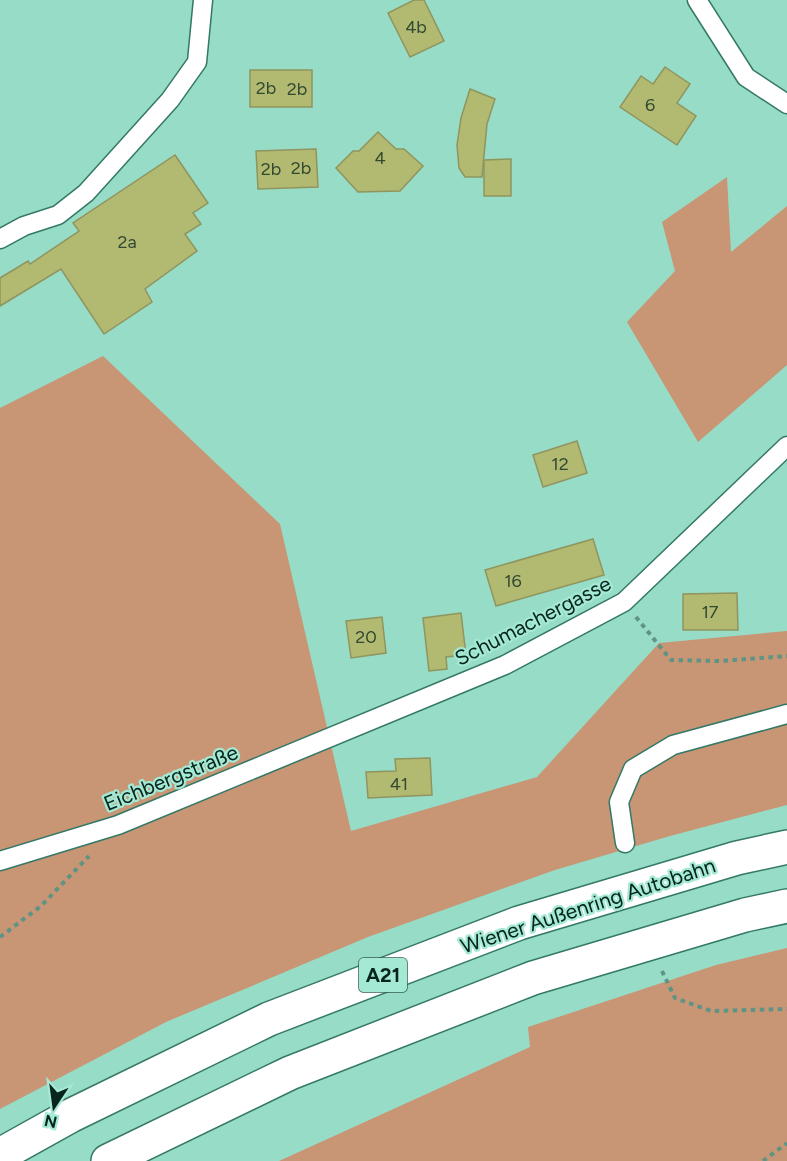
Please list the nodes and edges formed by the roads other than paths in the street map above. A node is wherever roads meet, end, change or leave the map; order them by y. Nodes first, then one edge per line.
1 (203, 0) edge
2 (697, 0) edge
3 (787, 104) edge
4 (0, 239) edge
5 (787, 446) edge
6 (787, 714) edge
7 (356, 728) joint
8 (625, 843) dead end
9 (787, 847) edge
10 (0, 861) edge
11 (787, 906) edge
12 (0, 1155) edge
13 (108, 1161) edge

1 - 4 street
2 - 3 street
5 - 7 street, Schumachergasse
6 - 8 street
7 - 10 street, Eichbergstraße
9 - 12 highway, Wiener Außenring Autobahn / A21
11 - 13 highway

